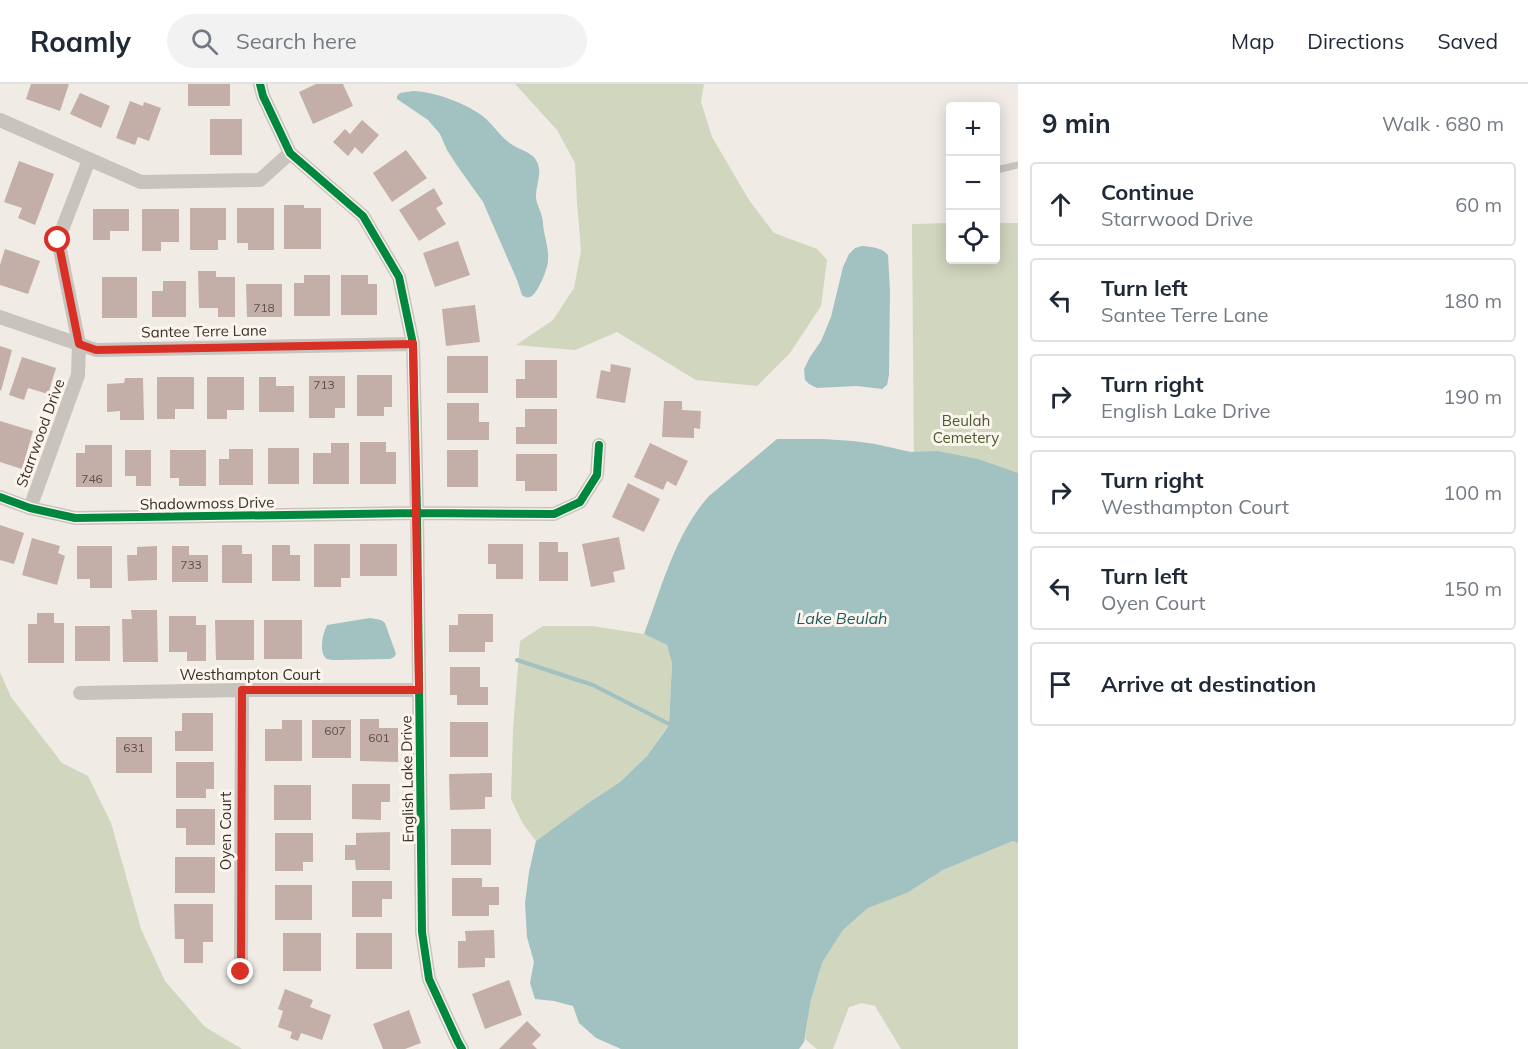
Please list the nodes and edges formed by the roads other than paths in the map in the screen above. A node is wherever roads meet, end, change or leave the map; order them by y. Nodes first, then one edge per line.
1 (260, 84) edge
2 (0, 120) edge
3 (290, 153) junction
4 (89, 160) junction
5 (1018, 165) edge
6 (1000, 169) edge
7 (0, 316) edge
8 (79, 344) junction
9 (413, 344) junction
10 (598, 446) dead end
11 (0, 497) edge
12 (30, 508) junction
13 (417, 513) junction
14 (242, 690) junction
15 (419, 690) junction
16 (80, 693) dead end
17 (241, 972) dead end
18 (462, 1049) edge

1 - 3 street, English Lake Drive
2 - 4 street
3 - 4 street
3 - 9 street, English Lake Drive
4 - 8 street, Starrwood Drive
5 - 6 lane
7 - 8 street, Santee Terre Lane
8 - 9 street, Santee Terre Lane
8 - 12 street, Starrwood Drive
9 - 13 street, English Lake Drive
10 - 13 street, Shadowmoss Drive
11 - 12 street, Shadowmoss Drive
12 - 13 street, Shadowmoss Drive
13 - 15 street, English Lake Drive
14 - 15 street, Westhampton Court
14 - 16 street, Westhampton Court
14 - 17 street, Oyen Court
15 - 18 street, English Lake Drive

